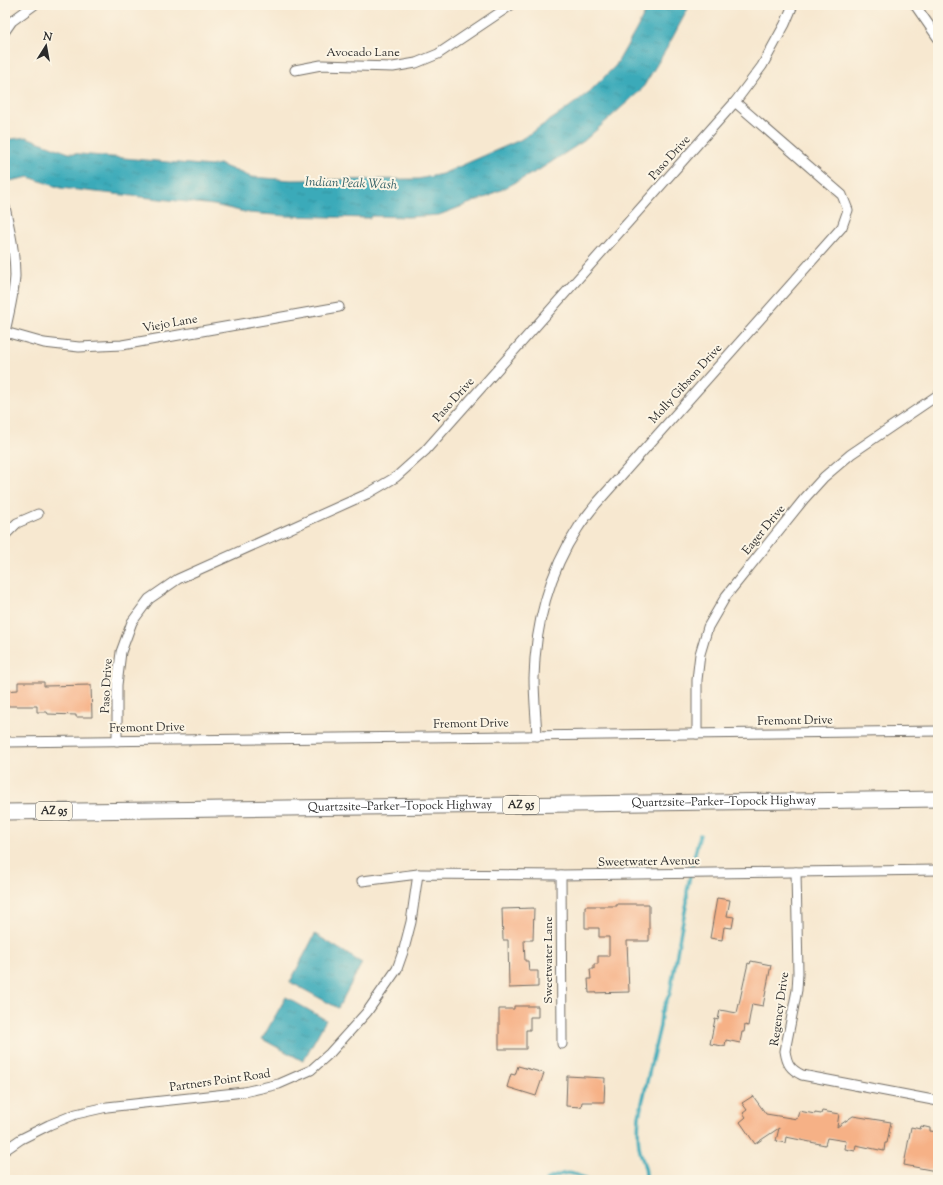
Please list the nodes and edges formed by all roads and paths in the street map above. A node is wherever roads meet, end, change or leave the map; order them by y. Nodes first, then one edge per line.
1 (34, 5) edge
2 (511, 5) edge
3 (793, 5) edge
4 (915, 5) edge
5 (5, 14) edge
6 (12, 21) junction
7 (5, 31) edge
8 (938, 38) edge
9 (295, 70) dead end
10 (735, 102) junction
11 (5, 207) edge
12 (339, 307) dead end
13 (5, 332) edge
14 (938, 395) edge
15 (38, 514) dead end
16 (5, 535) edge
17 (938, 731) edge
18 (697, 734) junction
19 (537, 736) junction
20 (117, 741) junction
21 (5, 742) edge
22 (938, 799) edge
23 (5, 812) edge
24 (938, 870) edge
25 (796, 872) junction
26 (418, 874) junction
27 (561, 875) junction
28 (362, 881) dead end
29 (562, 1044) dead end
30 (938, 1101) edge
31 (5, 1150) edge

1 - 6 street
2 - 9 street, Avocado Lane
3 - 10 street, Paso Drive
4 - 8 street
5 - 6 street
6 - 7 street
10 - 19 street, Molly Gibson Drive
10 - 20 street, Paso Drive
11 - 13 street
12 - 13 street, Viejo Lane
14 - 18 street, Eager Drive
15 - 16 street
17 - 18 street, Fremont Drive
18 - 19 street, Fremont Drive
19 - 20 street, Fremont Drive
20 - 21 street, Fremont Drive
22 - 23 highway, Quartzsite–Parker–Topock Highway / AZ 95
24 - 25 street, Sweetwater Avenue
25 - 27 street, Sweetwater Avenue
25 - 30 street, Regency Drive
26 - 27 street, Sweetwater Avenue
26 - 28 street, Sweetwater Avenue
26 - 31 street, Partners Point Road
27 - 29 street, Sweetwater Lane

